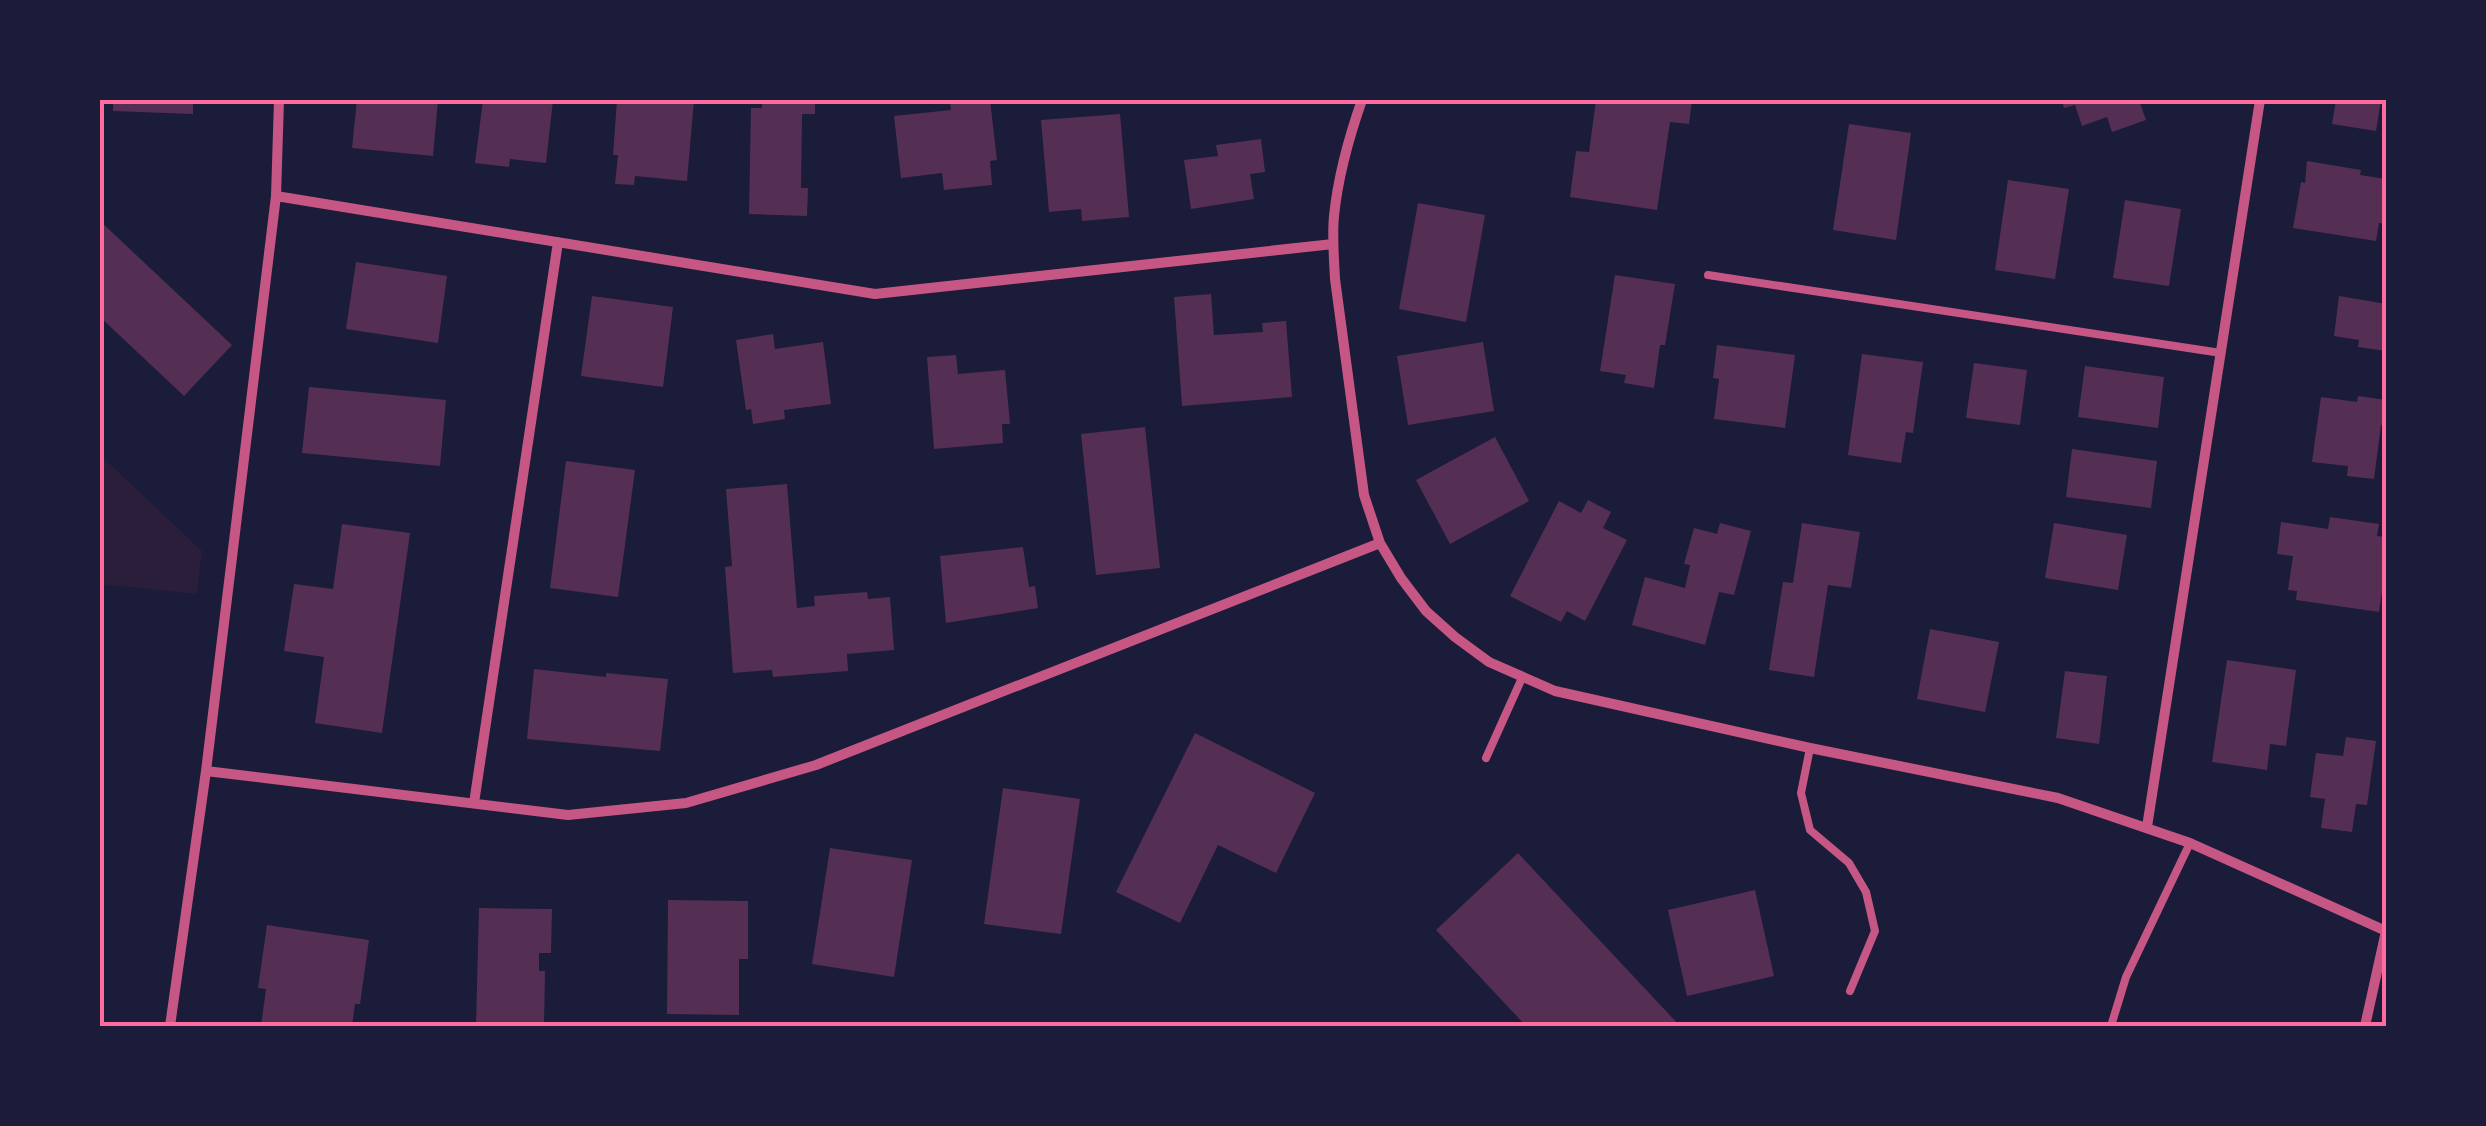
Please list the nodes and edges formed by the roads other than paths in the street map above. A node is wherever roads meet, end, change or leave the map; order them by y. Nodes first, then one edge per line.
1 (279, 100) edge
2 (1362, 100) edge
3 (2260, 100) edge
4 (276, 196) junction
5 (558, 242) junction
6 (1334, 244) junction
7 (1708, 275) dead end
8 (2220, 353) junction
9 (1380, 543) junction
10 (1522, 678) junction
11 (1810, 748) junction
12 (1486, 758) dead end
13 (206, 771) junction
14 (474, 803) junction
15 (2148, 827) junction
16 (2190, 843) junction
17 (2386, 931) edge
18 (1850, 991) dead end
19 (170, 1026) edge
20 (2111, 1026) edge
21 (2365, 1026) edge

1 - 4 street
2 - 6 street
3 - 8 street
4 - 5 street
4 - 13 street
5 - 6 street
5 - 14 street
6 - 9 street
7 - 8 lane
8 - 15 street
9 - 10 street
9 - 14 street
10 - 11 street
10 - 12 lane
11 - 15 street
11 - 18 lane
13 - 14 street
13 - 19 street
15 - 16 street
16 - 17 street
16 - 20 lane
17 - 21 street

